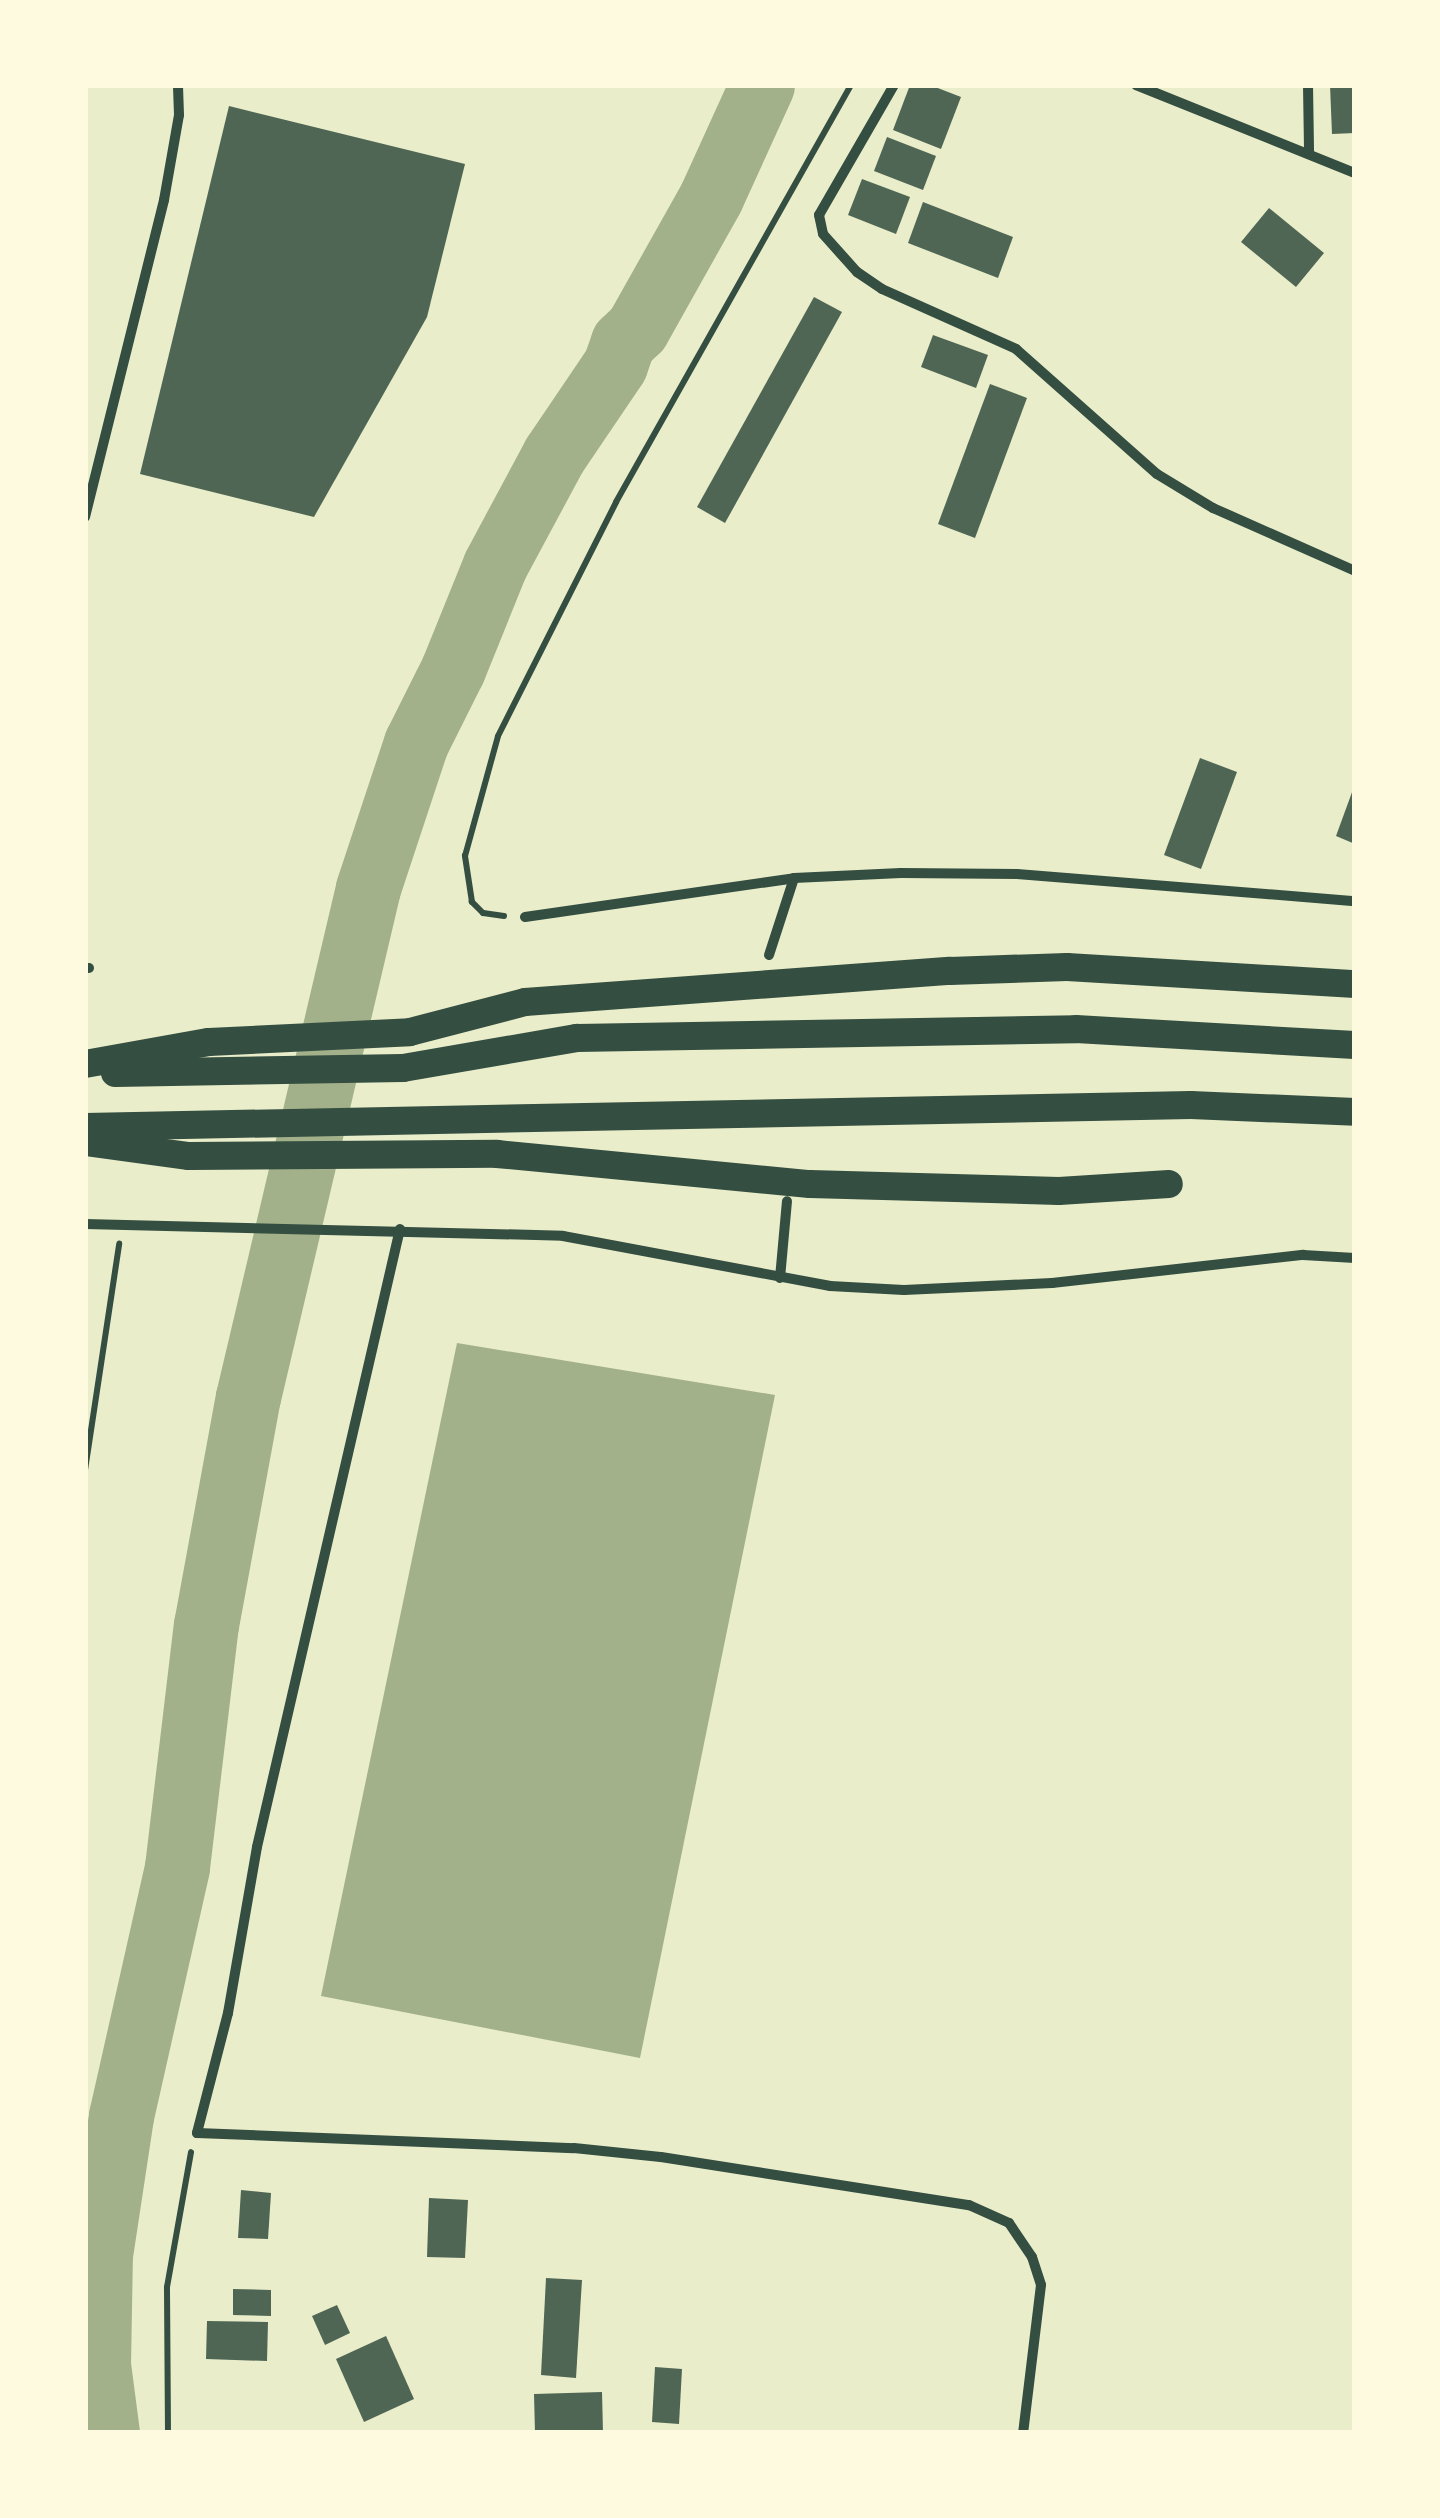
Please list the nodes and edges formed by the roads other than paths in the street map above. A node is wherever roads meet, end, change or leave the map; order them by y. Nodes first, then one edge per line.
1 (178, 85) edge
2 (894, 85) edge
3 (1136, 85) edge
4 (1308, 85) edge
5 (1309, 152) junction
6 (1355, 172) edge
7 (85, 518) edge
8 (1355, 570) edge
9 (794, 878) junction
10 (1355, 901) edge
11 (526, 917) road end
12 (769, 955) dead end
13 (1355, 984) edge
14 (1355, 1045) edge
15 (85, 1064) edge
16 (85, 1074) edge
17 (1355, 1112) edge
18 (85, 1127) edge
19 (85, 1142) edge
20 (1169, 1184) dead end
21 (787, 1201) dead end
22 (85, 1224) edge
23 (400, 1229) junction
24 (1355, 1258) edge
25 (780, 1278) junction
26 (1023, 2433) edge

1 - 7 street
2 - 8 street
3 - 5 street
4 - 5 street
5 - 6 street
9 - 10 street
9 - 11 street
9 - 12 street
13 - 15 highway
14 - 16 highway
17 - 18 highway
19 - 20 highway
21 - 25 street
22 - 23 street
23 - 25 street
23 - 26 street
24 - 25 street

